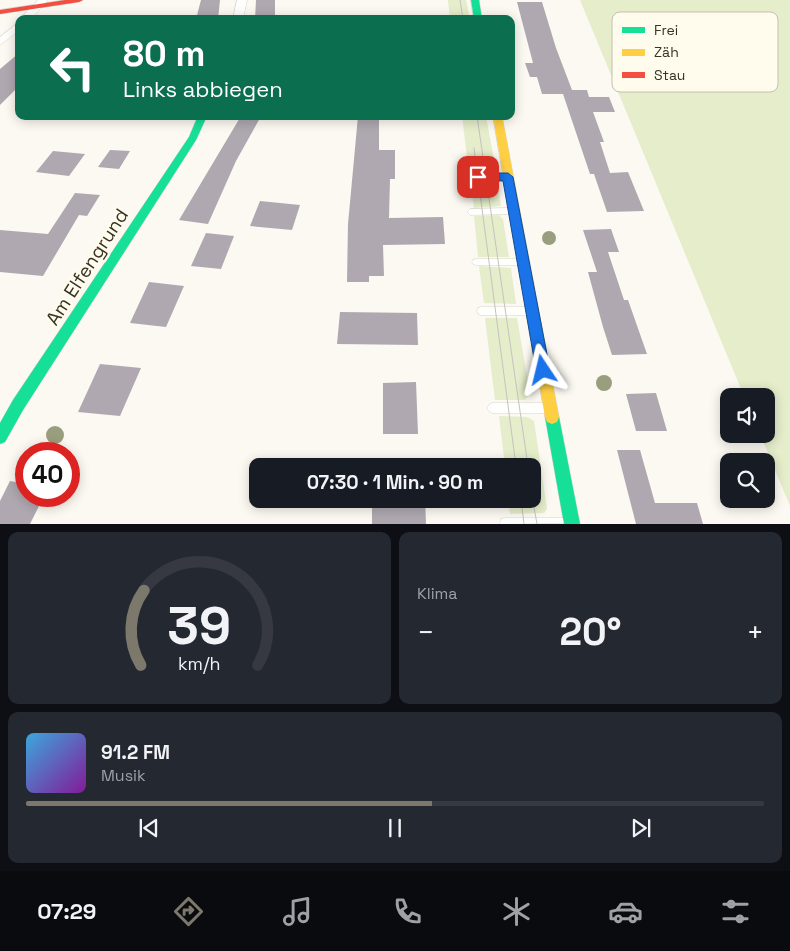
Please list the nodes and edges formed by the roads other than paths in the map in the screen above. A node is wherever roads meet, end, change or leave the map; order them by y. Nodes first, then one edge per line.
1 (79, 0) edge
2 (242, 0) edge
3 (475, 0) edge
4 (40, 4) edge
5 (0, 12) edge
6 (29, 15) edge
7 (239, 15) edge
8 (477, 15) edge
9 (15, 29) edge
10 (0, 42) edge
11 (201, 120) edge
12 (497, 120) edge
13 (467, 177) dead end
14 (508, 177) junction
15 (514, 211) junction
16 (470, 212) dead end
17 (476, 262) dead end
18 (524, 262) junction
19 (481, 311) dead end
20 (532, 311) junction
21 (492, 408) dead end
22 (550, 408) junction
23 (0, 437) edge
24 (505, 523) edge
25 (572, 523) edge

1 - 4 street
2 - 7 street
3 - 8 street
4 - 5 street
4 - 6 street
9 - 10 street
11 - 23 street, Am Elfengrund
12 - 14 street
13 - 14 lane
14 - 15 street
15 - 16 lane
15 - 18 street
17 - 18 lane
18 - 20 street
19 - 20 lane
20 - 22 street
21 - 22 lane
22 - 25 street
24 - 25 lane

